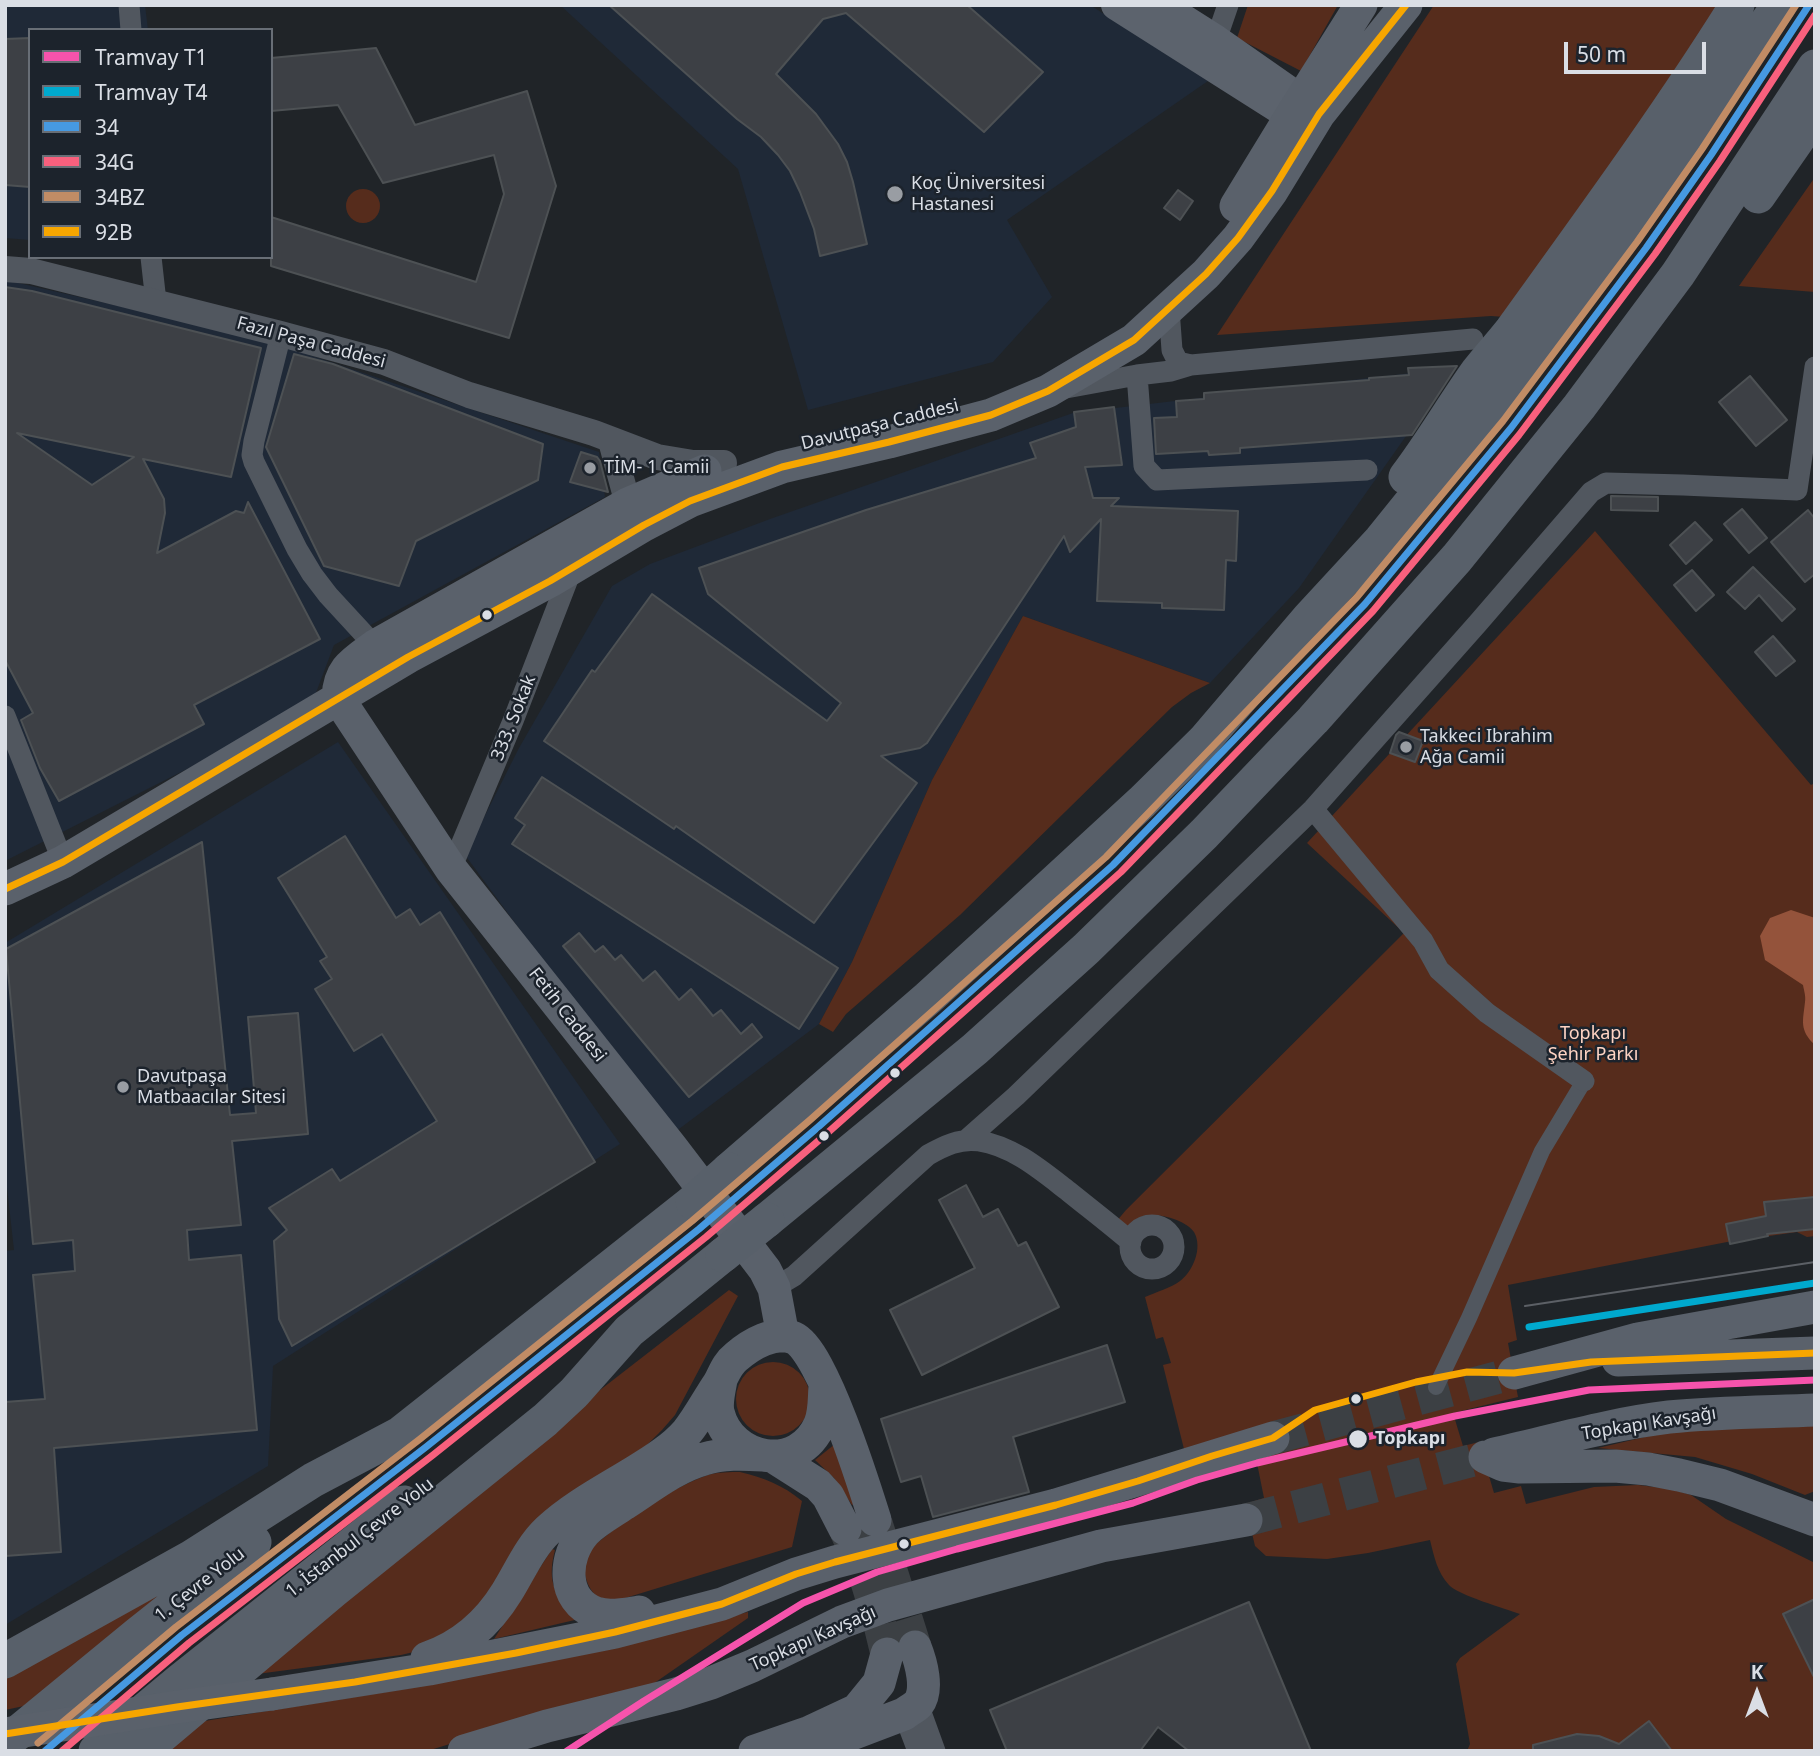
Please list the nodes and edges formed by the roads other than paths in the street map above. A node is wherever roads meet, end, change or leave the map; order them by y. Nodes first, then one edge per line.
1 (129, 5) edge
2 (1116, 5) edge
3 (1161, 5) edge
4 (1228, 5) edge
5 (1361, 5) edge
6 (1406, 5) edge
7 (1737, 5) edge
8 (1779, 5) edge
9 (131, 28) edge
10 (1216, 40) junction
11 (1815, 67) edge
12 (1815, 114) edge
13 (1305, 115) junction
14 (152, 259) edge
15 (5, 269) edge
16 (156, 302) junction
17 (1169, 309) junction
18 (281, 334) junction
19 (1473, 339) dead end
20 (1617, 357) junction
21 (1191, 365) junction
22 (1815, 367) edge
23 (1137, 375) junction
24 (1048, 391) junction
25 (611, 441) junction
26 (724, 463) junction
27 (1367, 470) dead end
28 (628, 504) junction
29 (573, 566) junction
30 (1309, 618) junction
31 (470, 625) junction
32 (375, 646) junction
33 (338, 698) junction
34 (5, 716) edge
35 (1313, 809) junction
36 (63, 862) junction
37 (451, 869) junction
38 (5, 889) edge
39 (1584, 1081) joint
40 (965, 1141) junction
41 (1131, 1242) dead end
42 (774, 1288) junction
43 (1815, 1307) edge
44 (629, 1331) junction
45 (783, 1336) junction
46 (1815, 1353) edge
47 (721, 1380) junction
48 (825, 1382) junction
49 (1436, 1387) dead end
50 (1815, 1410) edge
51 (400, 1434) junction
52 (1273, 1438) tunnel mouth
53 (769, 1456) junction
54 (1247, 1520) tunnel mouth
55 (1810, 1520) edge
56 (774, 1582) junction
57 (5, 1661) edge
58 (355, 1682) junction
59 (911, 1709) junction
60 (611, 1710) junction
61 (5, 1734) edge
62 (5, 1743) edge
63 (96, 1751) edge
64 (143, 1751) edge
65 (464, 1751) edge
66 (509, 1751) edge
67 (755, 1751) edge
68 (807, 1751) edge
69 (918, 1751) edge
70 (935, 1751) edge

1 - 9 street
2 - 13 main road
3 - 10 main road
4 - 10 street
5 - 13 main road, Davutpaşa Caddesi
6 - 13 main road, Davutpaşa Caddesi
7 - 30 highway
8 - 30 highway
10 - 13 main road
11 - 20 highway
12 - 20 highway
13 - 17 main road, Davutpaşa Caddesi
13 - 26 main road, Davutpaşa Caddesi
14 - 16 street
15 - 16 street, Fazıl Paşa Caddesi
16 - 18 street, Fazıl Paşa Caddesi
17 - 21 street
17 - 24 main road, Davutpaşa Caddesi
18 - 25 street, Fazıl Paşa Caddesi
18 - 32 street
19 - 21 street
20 - 44 highway, bridge
21 - 23 street
22 - 35 street
23 - 24 street
23 - 27 street
24 - 29 main road, Davutpaşa Caddesi
25 - 26 street, Fazıl Paşa Caddesi
25 - 28 street
26 - 28 main road, Davutpaşa Caddesi
28 - 31 main road
28 - 32 main road, Davutpaşa Caddesi
29 - 31 main road, Davutpaşa Caddesi
29 - 37 street, 333. Sokak
30 - 51 highway, bridge
31 - 33 main road, Davutpaşa Caddesi
32 - 33 main road, Davutpaşa Caddesi
33 - 36 main road, Davutpaşa Caddesi
33 - 37 main road, Fetih Caddesi
34 - 36 street
35 - 39 street
35 - 40 street
36 - 38 main road, Davutpaşa Caddesi
37 - 42 main road, Fetih Caddesi
39 - 49 street
40 - 41 street
40 - 42 street
42 - 45 main road, Fetih Caddesi
43 - 46 main road
44 - 63 highway, 1. İstanbul Çevre Yolu
44 - 64 highway
45 - 47 main road
45 - 48 main road
47 - 53 main road
47 - 58 main road
48 - 53 main road
48 - 53 main road
50 - 55 main road, Topkapı Kavşağı
51 - 57 highway
51 - 62 highway, 1. Çevre Yolu
52 - 56 main road
53 - 56 main road
54 - 60 main road, Topkapı Kavşağı
56 - 58 main road
58 - 61 main road, bridge
59 - 67 main road
59 - 68 main road
59 - 69 street
59 - 70 street
60 - 65 main road, Topkapı Kavşağı
60 - 66 main road

